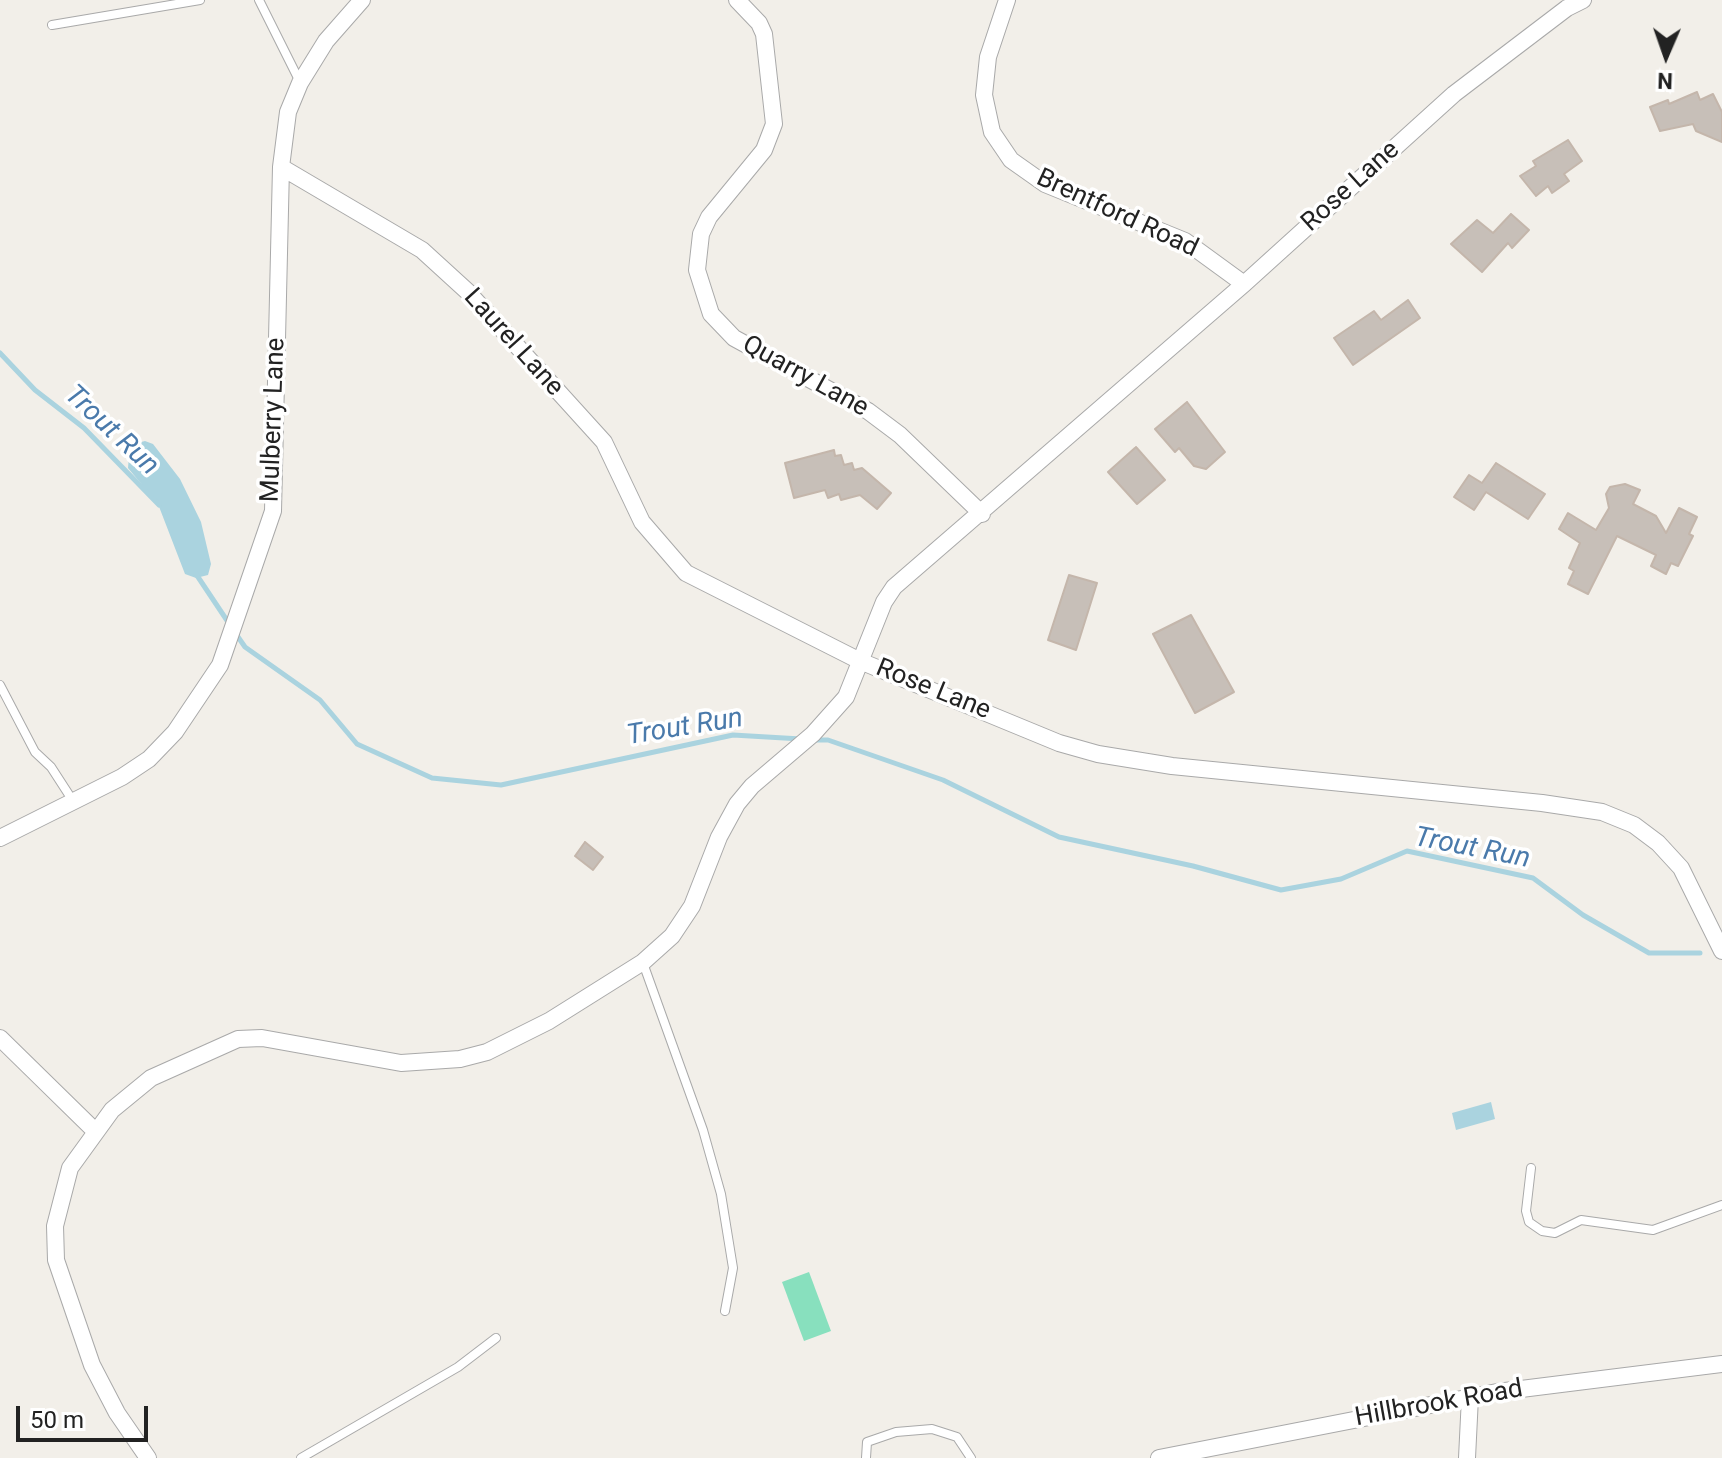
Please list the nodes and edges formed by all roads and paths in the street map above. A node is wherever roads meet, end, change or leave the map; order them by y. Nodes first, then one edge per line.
1 (200, 0) edge
2 (259, 0) edge
3 (362, 0) edge
4 (737, 0) edge
5 (1007, 0) edge
6 (1583, 0) edge
7 (1566, 4) edge
8 (52, 25) dead end
9 (300, 83) junction
10 (281, 167) junction
11 (1244, 284) junction
12 (982, 514) junction
13 (860, 661) junction
14 (0, 685) edge
15 (74, 802) junction
16 (0, 838) edge
17 (1722, 951) edge
18 (643, 962) junction
19 (0, 1038) edge
20 (94, 1130) junction
21 (1531, 1168) dead end
22 (1722, 1205) edge
23 (725, 1311) dead end
24 (496, 1338) dead end
25 (1722, 1364) edge
26 (1470, 1397) junction
27 (148, 1458) edge
28 (301, 1458) edge
29 (866, 1458) edge
30 (971, 1458) edge
31 (1159, 1458) edge
32 (1467, 1458) edge

1 - 8 lane
2 - 9 lane
3 - 9 street
4 - 12 street, Quarry Lane
5 - 11 street, Brentford Road
6 - 7 street, Rose Lane
7 - 11 street, Rose Lane
9 - 10 street
10 - 13 street, Laurel Lane
10 - 15 street, Mulberry Lane
11 - 12 street, Rose Lane
12 - 13 street, Rose Lane
13 - 17 street, Rose Lane
13 - 18 street
14 - 15 lane
15 - 16 street, Mulberry Lane
18 - 20 street
18 - 23 lane
19 - 20 street
20 - 27 street
21 - 22 lane
24 - 28 lane
25 - 26 street, Hillbrook Road
26 - 31 street, Hillbrook Road
26 - 32 street
29 - 30 lane

